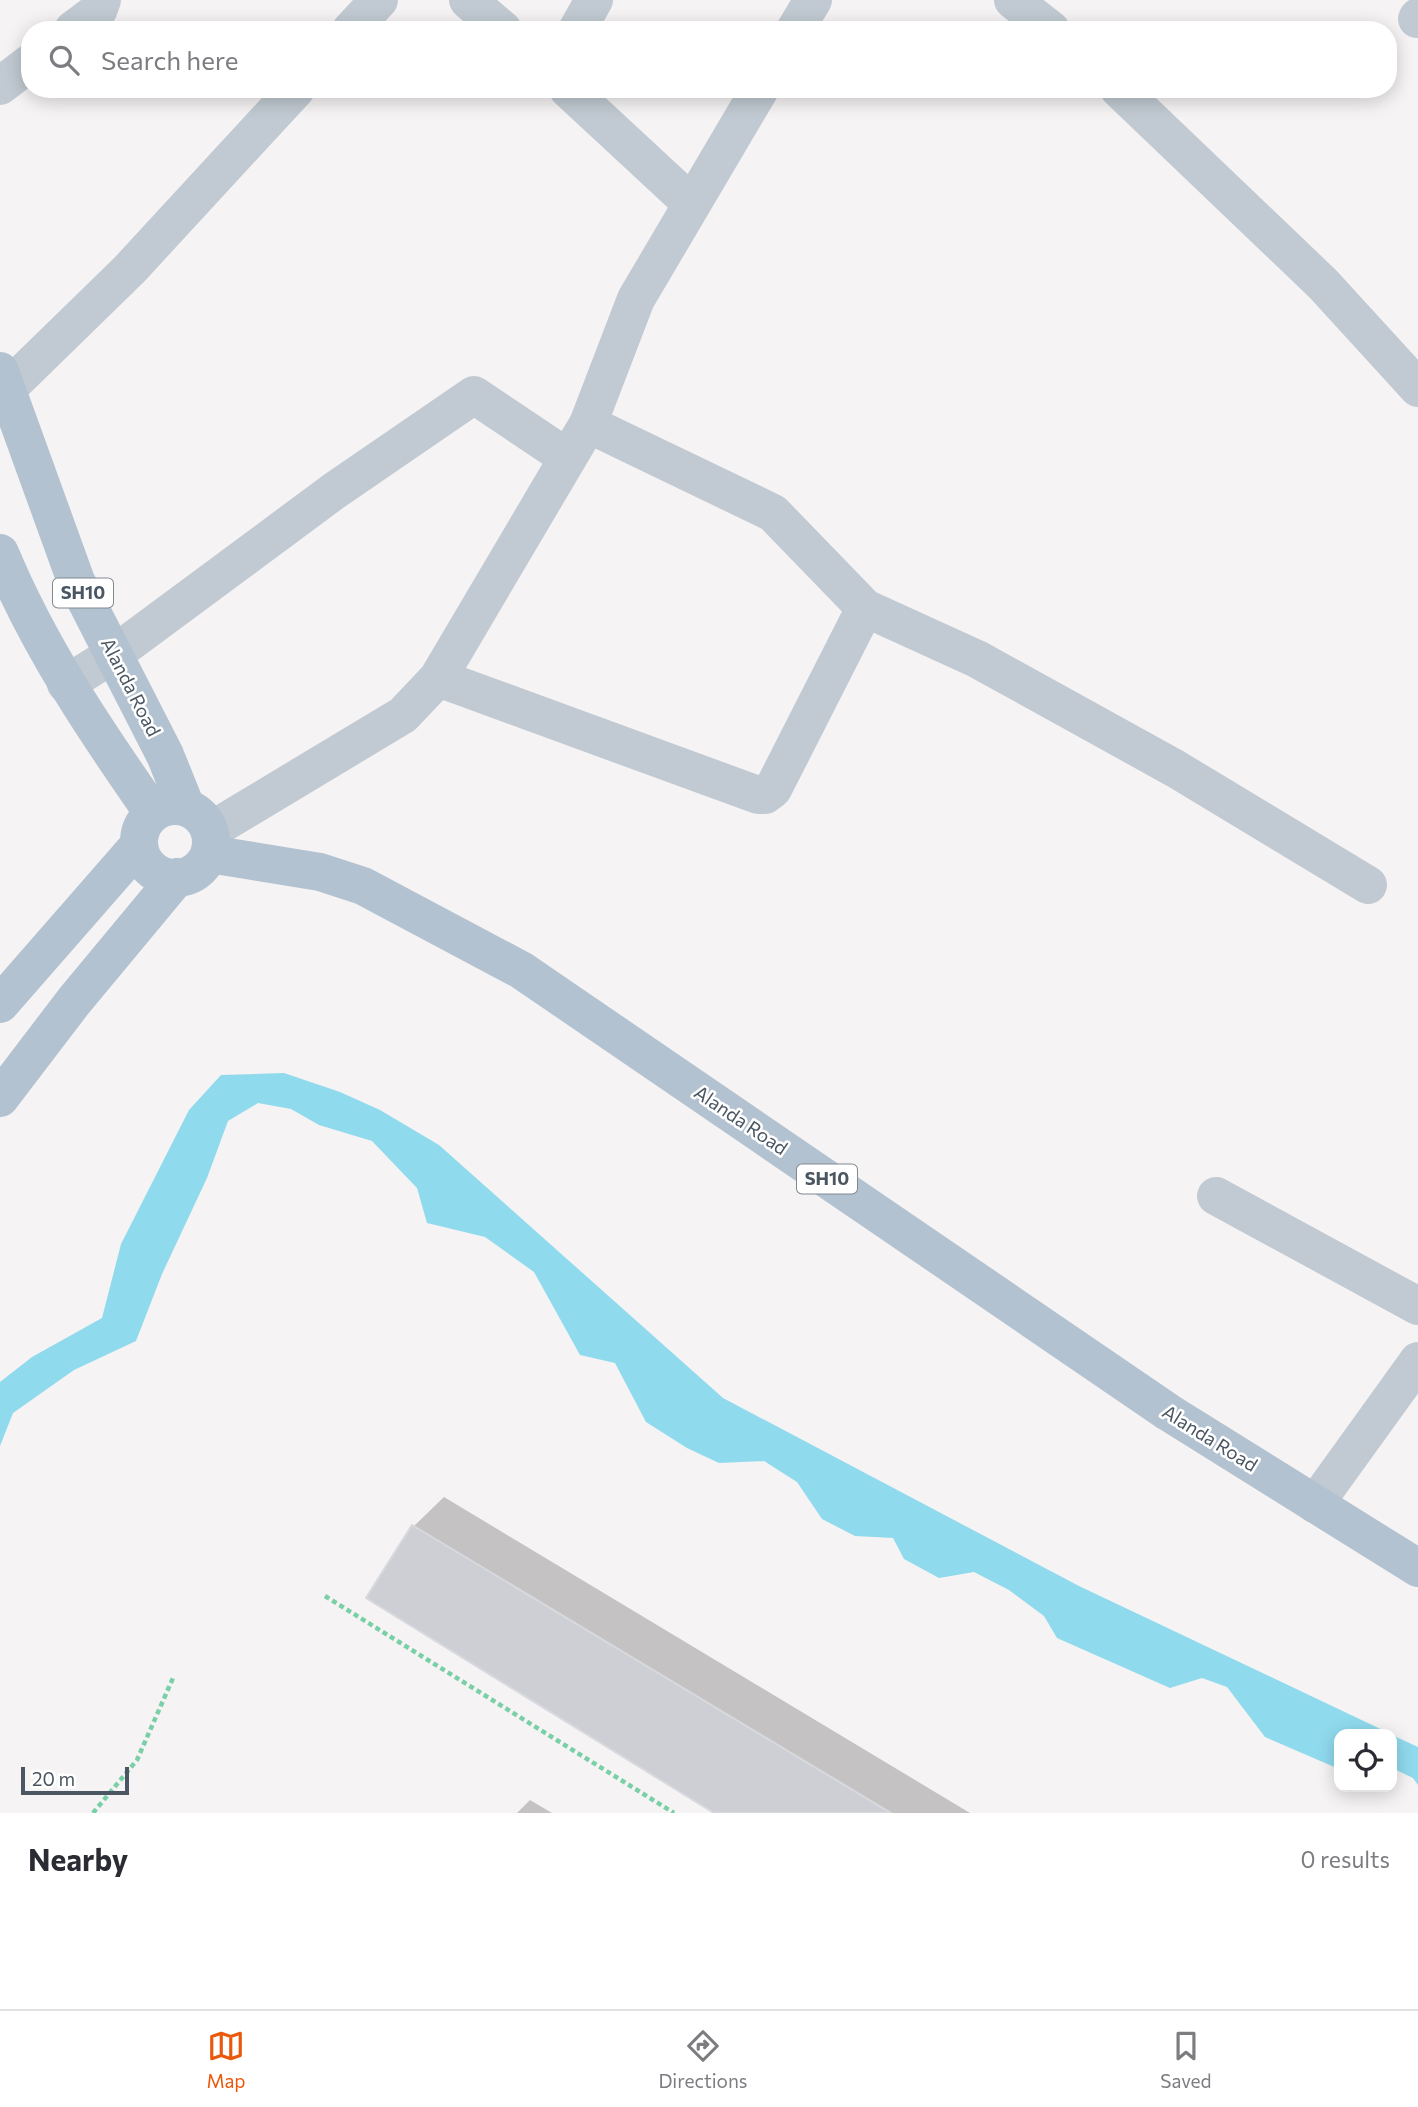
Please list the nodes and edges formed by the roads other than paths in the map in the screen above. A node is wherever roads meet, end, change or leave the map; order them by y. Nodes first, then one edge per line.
1 (103, 0) edge
2 (379, 0) edge
3 (468, 0) edge
4 (594, 0) edge
5 (813, 0) edge
6 (1013, 0) edge
7 (85, 21) edge
8 (359, 21) edge
9 (492, 21) edge
10 (582, 21) edge
11 (800, 21) edge
12 (1040, 21) edge
13 (21, 70) edge
14 (0, 86) edge
15 (288, 98) edge
16 (578, 98) edge
17 (755, 98) edge
18 (1128, 98) edge
19 (692, 204) junction
20 (3, 380) edge
21 (1418, 388) edge
22 (588, 424) junction
23 (568, 458) junction
24 (0, 552) edge
25 (865, 608) junction
26 (114, 653) junction
27 (438, 678) junction
28 (66, 684) junction
29 (179, 830) junction
30 (177, 877) junction
31 (1368, 885) dead end
32 (3, 997) edge
33 (0, 1098) edge
34 (1216, 1196) dead end
35 (1418, 1306) edge
36 (1418, 1360) edge
37 (1315, 1504) junction
38 (1418, 1568) edge

1 - 7 street
2 - 8 street
3 - 9 street
4 - 10 street
5 - 11 street
6 - 12 street
13 - 14 street
15 - 20 street
16 - 19 street
17 - 19 street
18 - 21 street
19 - 22 street
20 - 26 main road, Alanda Road / SH10
22 - 23 street
22 - 25 street
23 - 26 street
23 - 27 street
24 - 28 main road, SH10
25 - 27 street
25 - 31 street
26 - 28 street
26 - 29 main road, Alanda Road / SH10
27 - 29 street
28 - 29 main road, SH10
29 - 30 main road
29 - 30 main road
29 - 32 main road
29 - 37 main road, Alanda Road / SH10
30 - 33 main road
34 - 35 street
36 - 37 street
37 - 38 main road, Alanda Road / SH10

